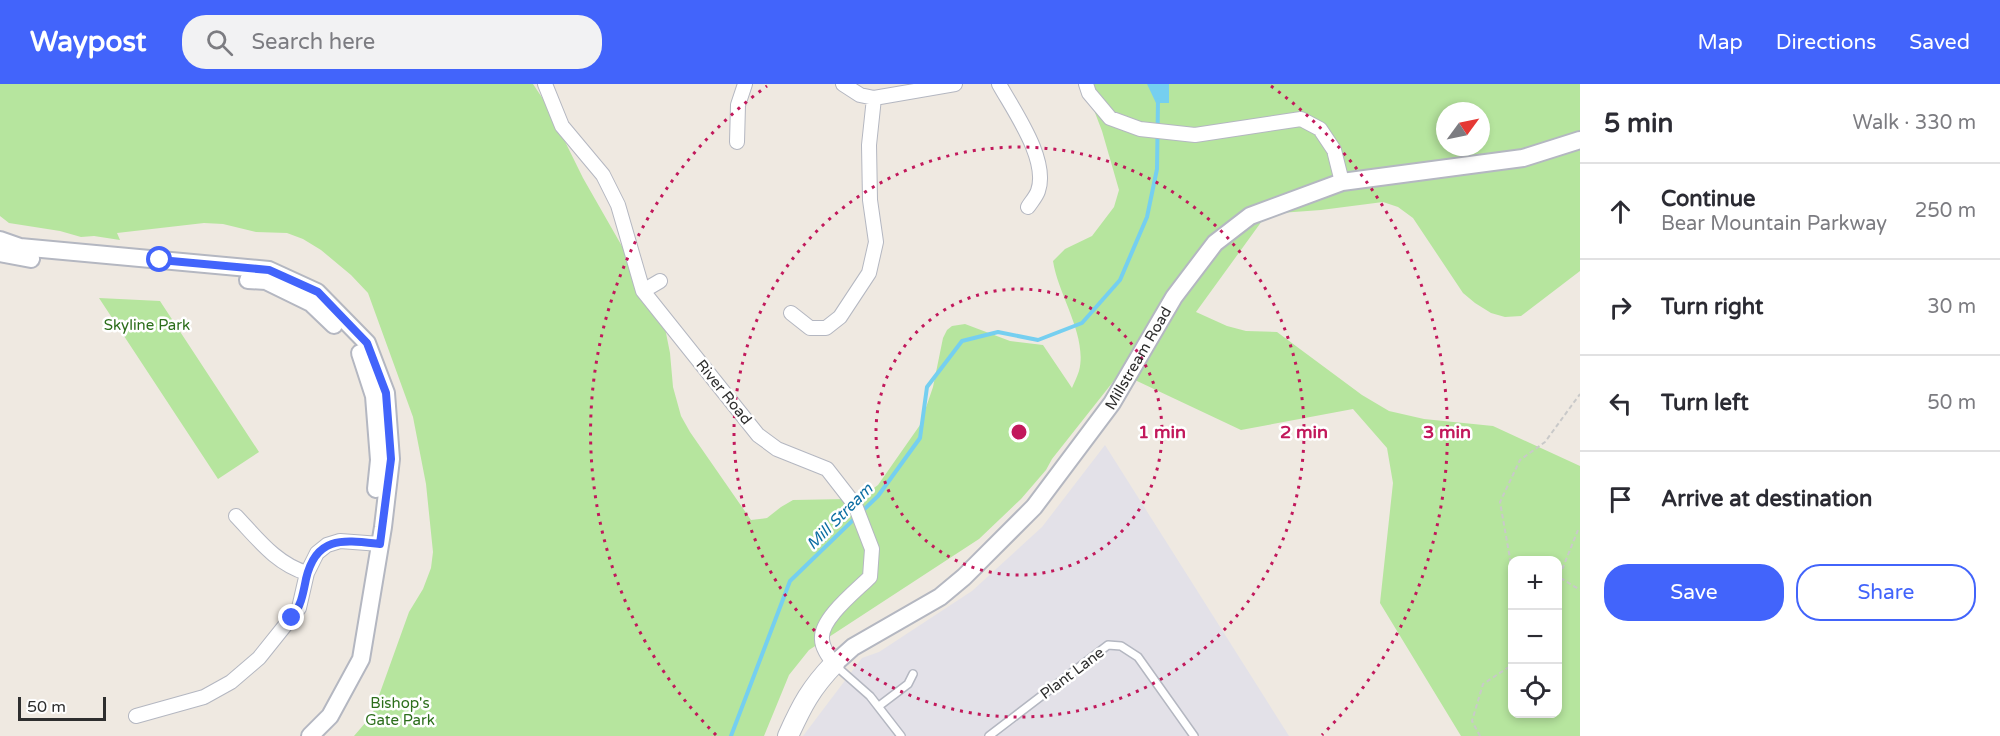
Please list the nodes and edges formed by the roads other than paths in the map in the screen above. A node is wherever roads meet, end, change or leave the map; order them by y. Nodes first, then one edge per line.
1 (545, 84) edge
2 (746, 84) edge
3 (843, 84) edge
4 (955, 84) edge
5 (999, 84) edge
6 (1086, 84) edge
7 (874, 98) junction
8 (1580, 140) edge
9 (737, 142) dead end
10 (1342, 182) junction
11 (1028, 207) dead end
12 (0, 240) edge
13 (0, 253) edge
14 (660, 281) dead end
15 (643, 291) junction
16 (791, 313) dead end
17 (236, 516) dead end
18 (375, 544) junction
19 (307, 573) junction
20 (834, 664) junction
21 (913, 674) dead end
22 (879, 706) junction
23 (136, 716) dead end
24 (296, 736) edge
25 (310, 736) edge
26 (788, 736) edge
27 (901, 736) edge
28 (989, 736) edge
29 (1194, 736) edge

1 - 15 street, River Road
2 - 9 street
3 - 7 street
4 - 7 street
5 - 11 street
6 - 10 street
7 - 16 street
8 - 10 street, Millstream Road
10 - 20 street, Millstream Road
12 - 18 street
13 - 18 street
14 - 15 street
15 - 20 street, River Road
17 - 19 street
18 - 19 street
18 - 24 street
18 - 25 street
19 - 23 street
20 - 22 lane
20 - 26 main road, Millstream Road
21 - 22 lane
22 - 27 lane
28 - 29 lane, Plant Lane

